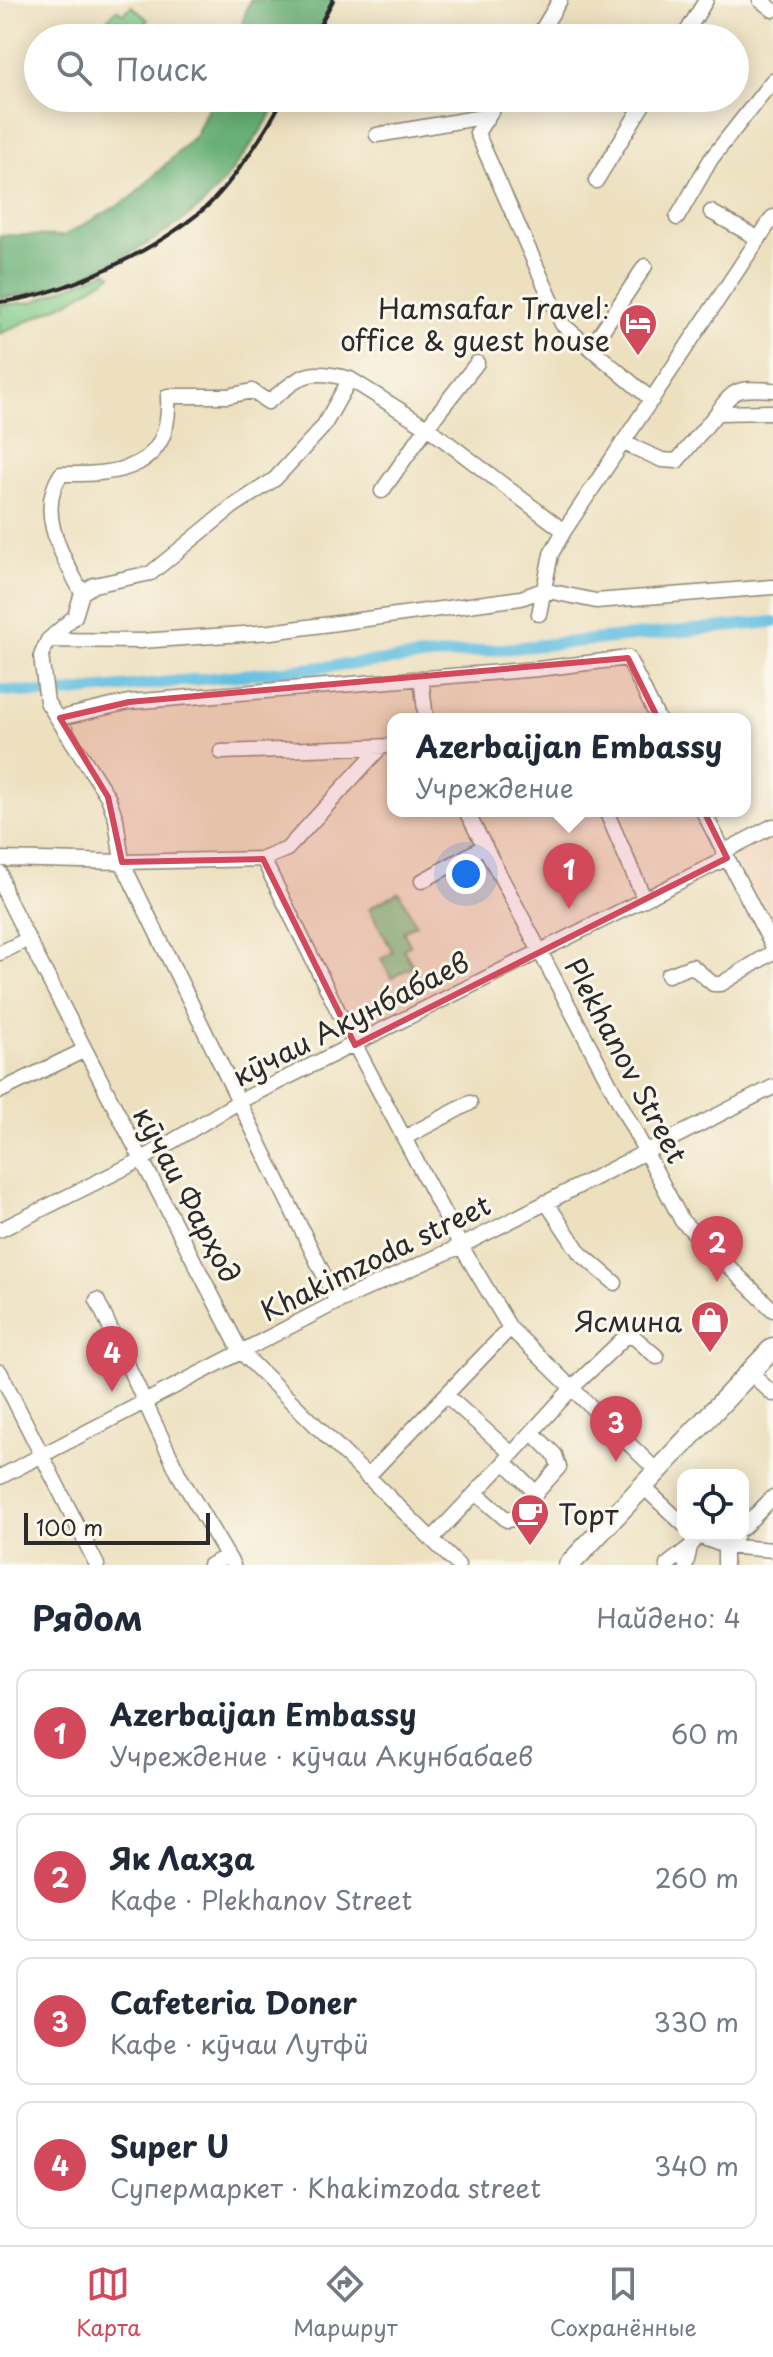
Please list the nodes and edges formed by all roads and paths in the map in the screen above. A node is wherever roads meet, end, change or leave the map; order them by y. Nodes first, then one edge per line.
1 (560, 0) edge
2 (706, 0) edge
3 (760, 0) edge
4 (773, 10) edge
5 (545, 24) edge
6 (691, 24) edge
7 (773, 80) edge
8 (749, 111) edge
9 (491, 112) edge
10 (638, 112) edge
11 (748, 112) edge
12 (488, 116) junction
13 (377, 135) dead end
14 (596, 181) dead end
15 (711, 212) dead end
16 (773, 217) edge
17 (677, 218) dead end
18 (759, 239) junction
19 (645, 266) dead end
20 (592, 346) junction
21 (477, 363) dead end
22 (350, 379) junction
23 (773, 390) edge
24 (652, 400) junction
25 (773, 412) edge
26 (717, 413) junction
27 (427, 427) junction
28 (624, 443) junction
29 (382, 491) dead end
30 (564, 531) junction
31 (773, 587) edge
32 (543, 590) junction
33 (82, 593) junction
34 (539, 614) dead end
35 (48, 640) junction
36 (421, 678) junction
37 (425, 713) edge
38 (655, 713) edge
39 (60, 718) junction
40 (386, 748) edge
41 (221, 752) dead end
42 (469, 817) edge
43 (609, 817) edge
44 (706, 817) edge
45 (773, 826) edge
46 (485, 846) junction
47 (725, 855) junction
48 (0, 859) edge
49 (263, 859) junction
50 (122, 862) junction
51 (0, 873) edge
52 (422, 881) dead end
53 (644, 898) junction
54 (28, 939) junction
55 (773, 950) edge
56 (540, 951) junction
57 (0, 953) edge
58 (668, 975) dead end
59 (355, 1045) junction
60 (85, 1050) junction
61 (773, 1087) edge
62 (0, 1091) edge
63 (240, 1101) junction
64 (470, 1103) dead end
65 (404, 1138) junction
66 (645, 1151) junction
67 (141, 1160) junction
68 (546, 1202) junction
69 (0, 1230) edge
70 (461, 1246) junction
71 (615, 1283) dead end
72 (97, 1300) dead end
73 (337, 1302) junction
74 (773, 1310) edge
75 (510, 1328) junction
76 (773, 1348) edge
77 (241, 1352) junction
78 (657, 1357) dead end
79 (0, 1372) edge
80 (768, 1380) edge
81 (573, 1387) junction
82 (447, 1396) junction
83 (144, 1402) junction
84 (532, 1432) junction
85 (44, 1455) junction
86 (509, 1458) junction
87 (657, 1471) junction
88 (0, 1477) edge
89 (367, 1477) junction
90 (535, 1492) junction
91 (476, 1493) junction
92 (651, 1494) junction
93 (773, 1497) edge
94 (677, 1518) edge
95 (749, 1522) edge
96 (432, 1539) junction
97 (693, 1541) edge
98 (694, 1541) edge
99 (699, 1541) edge
100 (730, 1541) edge
101 (725, 1546) junction
102 (773, 1550) edge
103 (229, 1561) edge
104 (448, 1561) edge
105 (97, 1565) edge
106 (210, 1565) edge
107 (569, 1565) edge
108 (584, 1565) edge
109 (667, 1565) edge
110 (686, 1565) edge
111 (725, 1565) edge

1 - 5 street
2 - 6 street
3 - 4 street
7 - 8 street
9 - 12 street
10 - 14 street
11 - 17 street
12 - 13 street
12 - 20 street
15 - 18 street
16 - 18 street
18 - 24 street
19 - 20 street
20 - 24 street
21 - 27 street
22 - 27 street
22 - 33 street
22 - 33 street
23 - 26 street
24 - 28 street
25 - 26 street
26 - 28 street
27 - 29 street
27 - 30 street
28 - 30 street
30 - 32 street
31 - 32 street
32 - 34 street
32 - 35 street
33 - 35 street
35 - 39 street
36 - 37 street
36 - 38 street
36 - 39 street
39 - 50 street
40 - 41 street
40 - 49 street
42 - 46 street, Plekhanov Street
43 - 53 street
44 - 47 street
45 - 47 street, кӯчаи Акунбабаев
46 - 52 street
46 - 56 street, Plekhanov Street
47 - 53 street, кӯчаи Акунбабаев
47 - 55 street
48 - 50 street
49 - 50 street
49 - 59 street
50 - 63 street
51 - 54 street, кӯчаи Фарҳод
53 - 56 street, кӯчаи Акунбабаев
54 - 57 street
54 - 60 street, кӯчаи Фарҳод
55 - 58 street
56 - 59 street, кӯчаи Акунбабаев
56 - 66 street, Plekhanov Street
59 - 63 street, кӯчаи Акунбабаев
59 - 65 street
60 - 62 street
60 - 67 street, кӯчаи Фарҳод
61 - 66 street, Khakimzoda street
63 - 67 street, кӯчаи Акунбабаев
63 - 73 street
64 - 65 street
65 - 70 street
66 - 68 street, Khakimzoda street
66 - 74 street, Plekhanov Street
67 - 69 street, кӯчаи Акунбабаев
67 - 77 street, кӯчаи Фарҳод
68 - 70 street, Khakimzoda street
68 - 71 street
70 - 73 street, Khakimzoda street
70 - 75 street
72 - 83 street
73 - 77 street, Khakimzoda street
75 - 81 street
75 - 82 street
76 - 87 highway
77 - 83 street, Khakimzoda street
77 - 89 street, кӯчаи Фарҳод
78 - 81 street
79 - 85 street
80 - 92 highway
81 - 84 street
81 - 87 street
82 - 86 street
82 - 89 street
83 - 85 street, Khakimzoda street
83 - 103 street
84 - 86 street
84 - 90 street
85 - 88 street, Khakimzoda street
85 - 105 street
86 - 90 street
86 - 91 street
87 - 107 highway
89 - 96 street, кӯчаи Фарҳод
90 - 91 street
91 - 96 street
92 - 94 street
92 - 108 highway
93 - 95 street
96 - 104 street, кӯчаи Фарҳод
97 - 109 street
98 - 110 street
99 - 101 street
100 - 101 street
101 - 102 street
101 - 111 street
103 - 106 street

